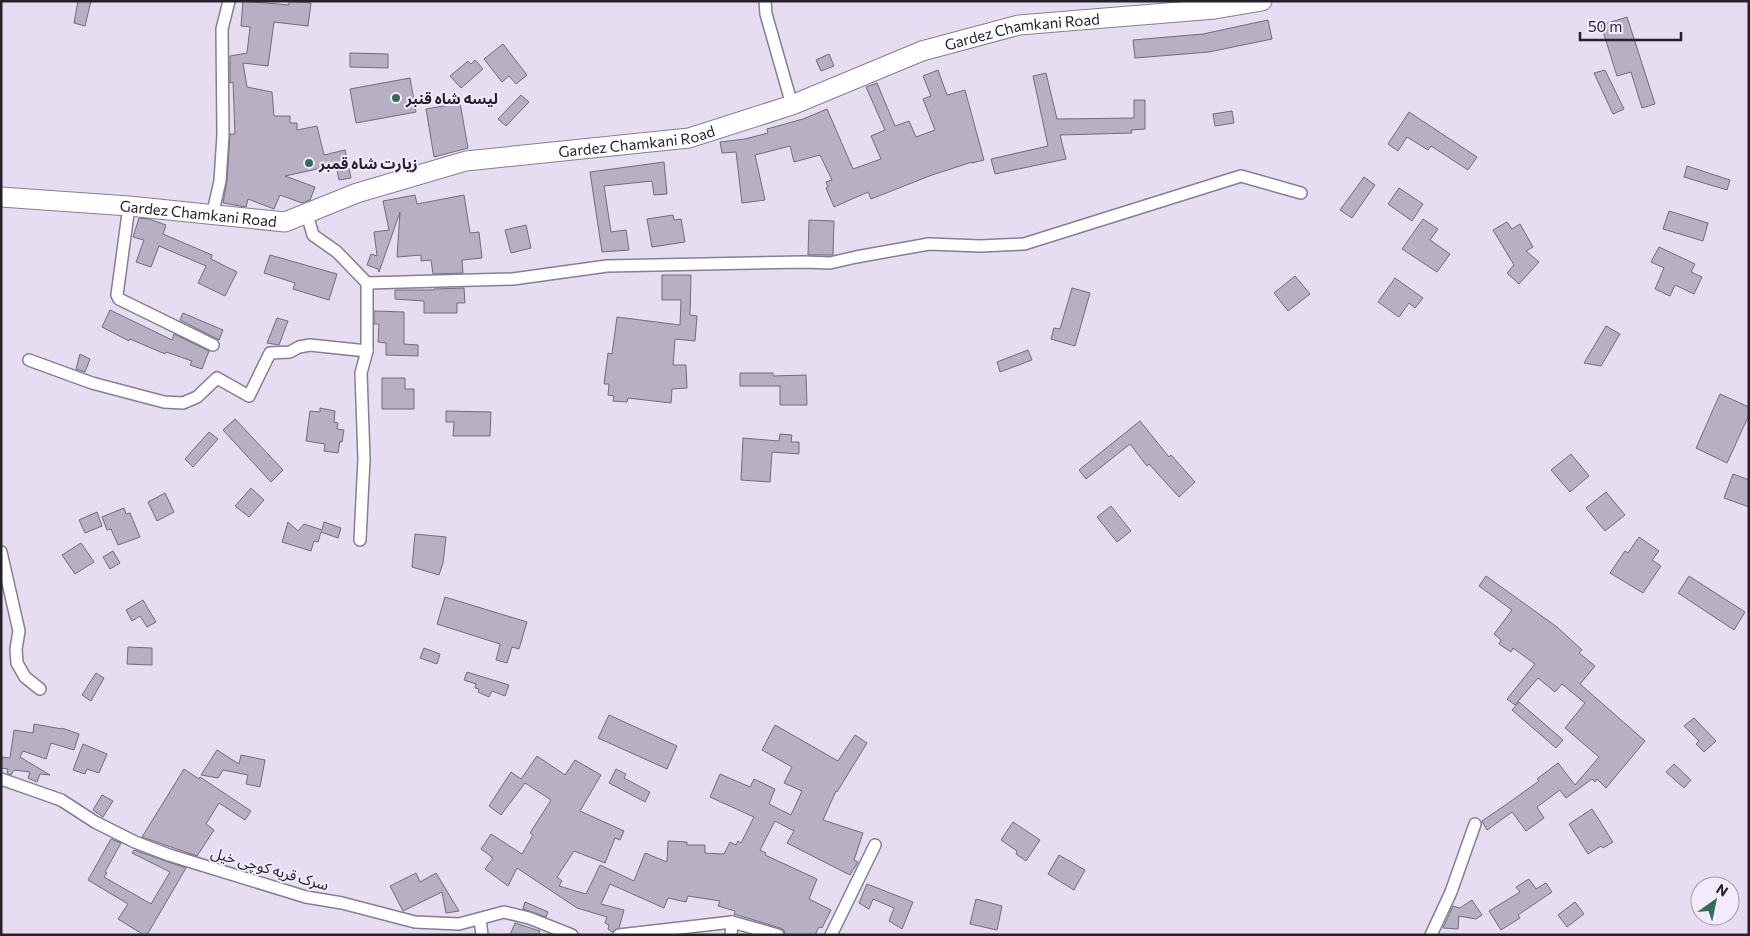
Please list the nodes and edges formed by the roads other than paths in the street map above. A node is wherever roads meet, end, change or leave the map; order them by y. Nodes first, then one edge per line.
1 (228, 1) edge
2 (765, 1) edge
3 (1262, 1) edge
4 (792, 105) junction
5 (1301, 193) dead end
6 (1, 197) edge
7 (129, 206) junction
8 (307, 214) junction
9 (212, 216) junction
10 (367, 283) junction
11 (212, 345) dead end
12 (367, 351) junction
13 (29, 360) dead end
14 (360, 540) dead end
15 (1, 552) edge
16 (40, 688) dead end
17 (1, 779) edge
18 (1475, 824) dead end
19 (875, 845) dead end
20 (480, 919) junction
21 (732, 922) junction
22 (482, 935) edge
23 (572, 935) edge
24 (619, 935) edge
25 (731, 935) edge
26 (778, 935) edge
27 (831, 935) edge
28 (1431, 935) edge

1 - 9 street
2 - 4 street
3 - 4 highway, Gardez Chamkani Road
4 - 8 highway, Gardez Chamkani Road
5 - 10 street
6 - 7 highway, Gardez Chamkani Road
7 - 9 highway, Gardez Chamkani Road
7 - 11 street
8 - 9 highway, Gardez Chamkani Road
8 - 10 street
10 - 12 street
12 - 13 street
12 - 14 street
15 - 16 street
17 - 20 street, سرک قریه کوچی خیل
18 - 28 street
19 - 27 street
20 - 22 street
20 - 23 street, سرک قریه کوچی خیل
21 - 24 street
21 - 25 street
21 - 26 street

